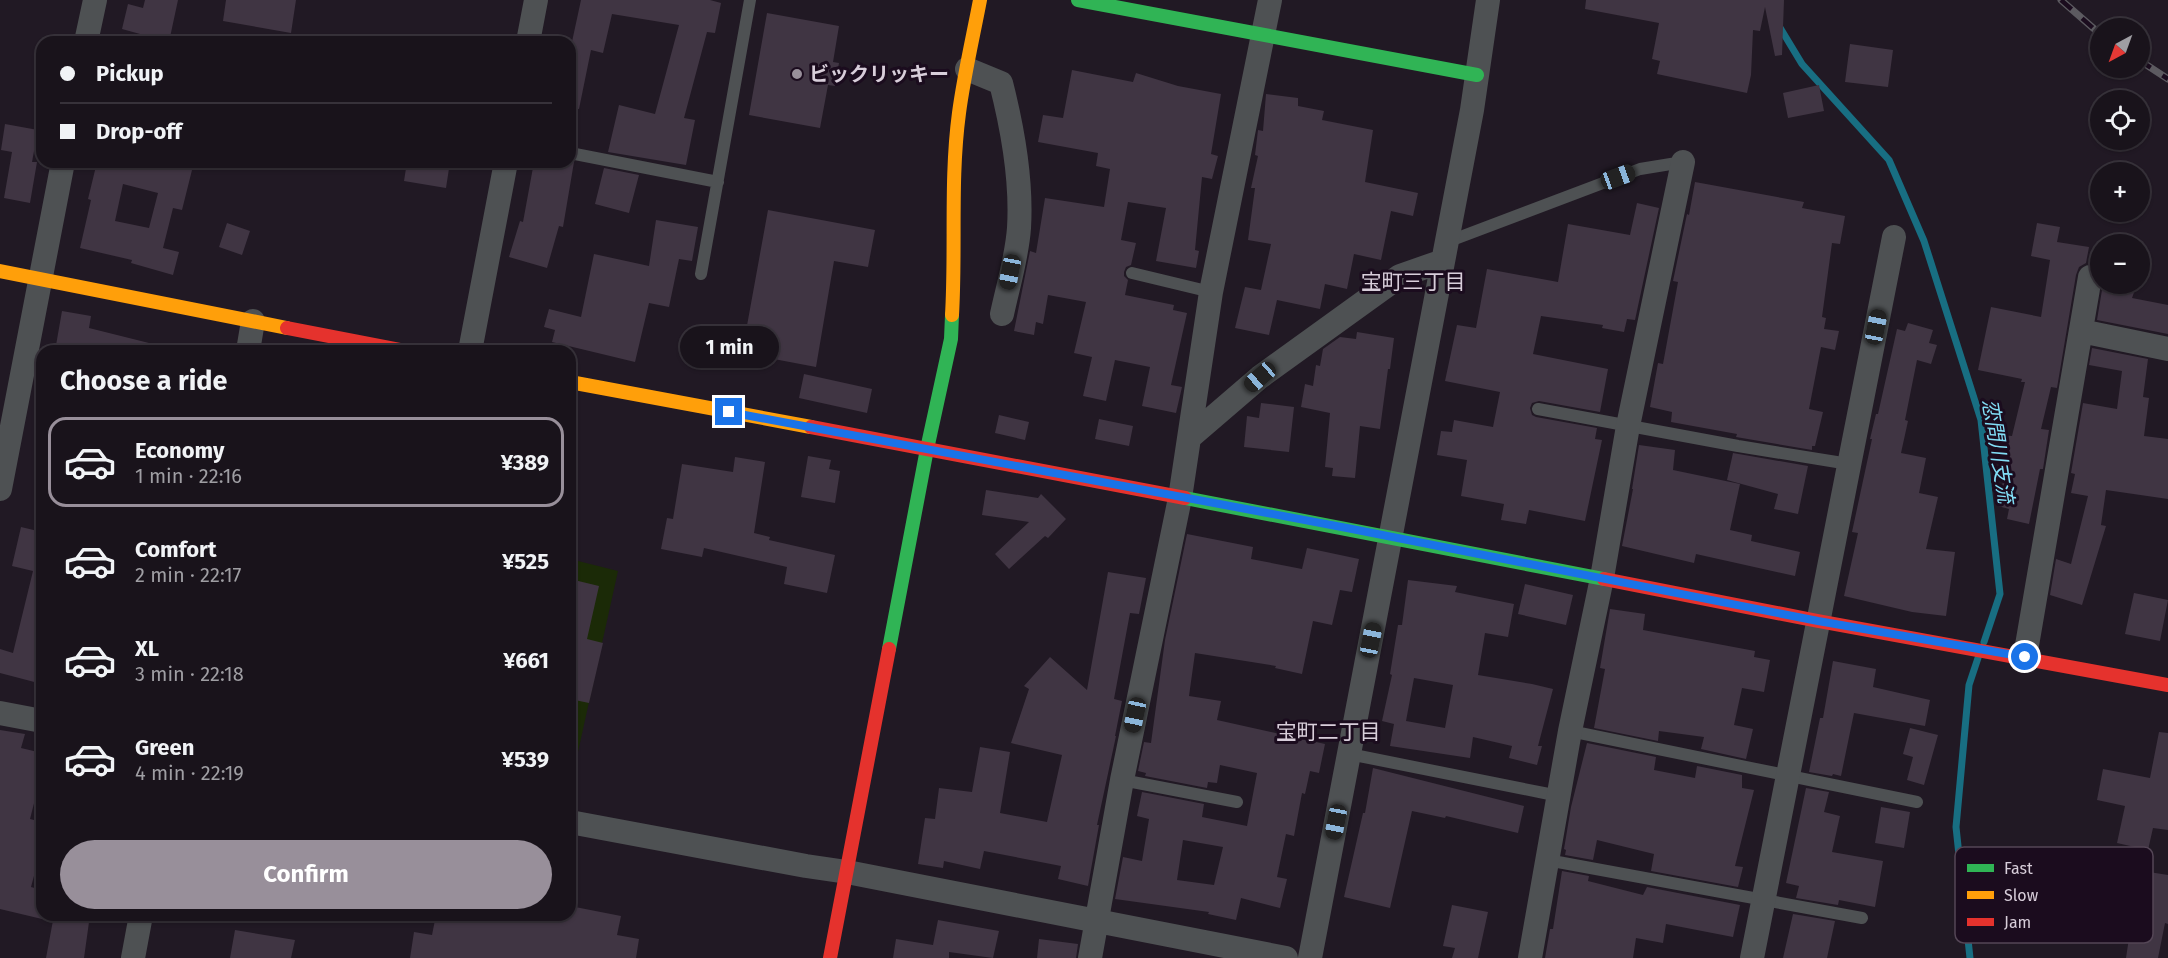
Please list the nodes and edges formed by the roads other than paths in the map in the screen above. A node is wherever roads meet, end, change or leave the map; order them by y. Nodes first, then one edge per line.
1 (95, 0) edge
2 (536, 0) edge
3 (750, 0) edge
4 (980, 0) edge
5 (1078, 0) edge
6 (1270, 0) edge
7 (1488, 0) edge
8 (1264, 34) junction
9 (87, 36) edge
10 (529, 36) edge
11 (967, 69) junction
12 (1477, 75) junction
13 (576, 154) edge
14 (1683, 162) joint
15 (62, 168) edge
16 (505, 168) edge
17 (718, 182) junction
18 (1894, 237) dead end
19 (1445, 252) junction
20 (0, 271) edge
21 (1132, 273) dead end
22 (700, 274) dead end
23 (2090, 277) dead end
24 (40, 279) junction
25 (1211, 292) junction
26 (1002, 314) dead end
27 (253, 321) junction
28 (2081, 331) junction
29 (249, 345) edge
30 (375, 345) edge
31 (471, 345) edge
32 (2168, 349) edge
33 (576, 383) edge
34 (1538, 409) dead end
35 (1628, 426) junction
36 (1189, 438) junction
37 (927, 449) junction
38 (1849, 464) junction
39 (0, 489) edge
40 (1180, 498) junction
41 (1391, 538) junction
42 (1602, 578) junction
43 (1818, 621) junction
44 (2025, 657) junction
45 (2168, 685) edge
46 (0, 713) edge
47 (36, 720) edge
48 (1570, 731) junction
49 (1349, 754) junction
50 (1788, 775) junction
51 (1122, 780) junction
52 (1558, 796) junction
53 (1237, 802) dead end
54 (1917, 802) dead end
55 (576, 823) edge
56 (1547, 860) junction
57 (848, 872) junction
58 (1763, 901) junction
59 (1862, 918) dead end
60 (140, 921) edge
61 (1098, 921) junction
62 (133, 958) edge
63 (830, 958) edge
64 (1090, 958) edge
65 (1286, 958) edge
66 (1310, 958) edge
67 (1530, 958) edge
68 (1752, 958) edge

1 - 9 street
2 - 10 street
3 - 17 lane
4 - 11 street
5 - 8 street
6 - 8 street
7 - 12 street
8 - 12 street
8 - 25 street
11 - 26 street
11 - 37 street
12 - 19 street
13 - 17 lane
14 - 19 lane
14 - 35 street
15 - 24 street
16 - 31 street
17 - 22 lane
18 - 38 street
19 - 36 street
19 - 41 street
20 - 24 street
21 - 25 lane
23 - 28 street
24 - 27 street
24 - 39 street
25 - 36 street
27 - 29 street
27 - 30 street
28 - 32 street
28 - 44 street
33 - 37 street
34 - 35 lane
35 - 38 lane
35 - 42 street
36 - 40 street
37 - 40 street
37 - 57 street
38 - 43 street
40 - 41 street
40 - 51 street
41 - 42 street
41 - 49 street
42 - 43 street
42 - 48 street
43 - 44 street
43 - 50 street
44 - 45 street
46 - 47 street
48 - 50 lane
48 - 52 street
49 - 52 lane
49 - 66 street
50 - 54 lane
50 - 58 street
51 - 53 lane
51 - 61 street
52 - 56 street
55 - 57 street
56 - 58 lane
56 - 67 street
57 - 61 street
57 - 63 street
58 - 59 lane
58 - 68 street
60 - 62 street
61 - 64 street
61 - 65 street

